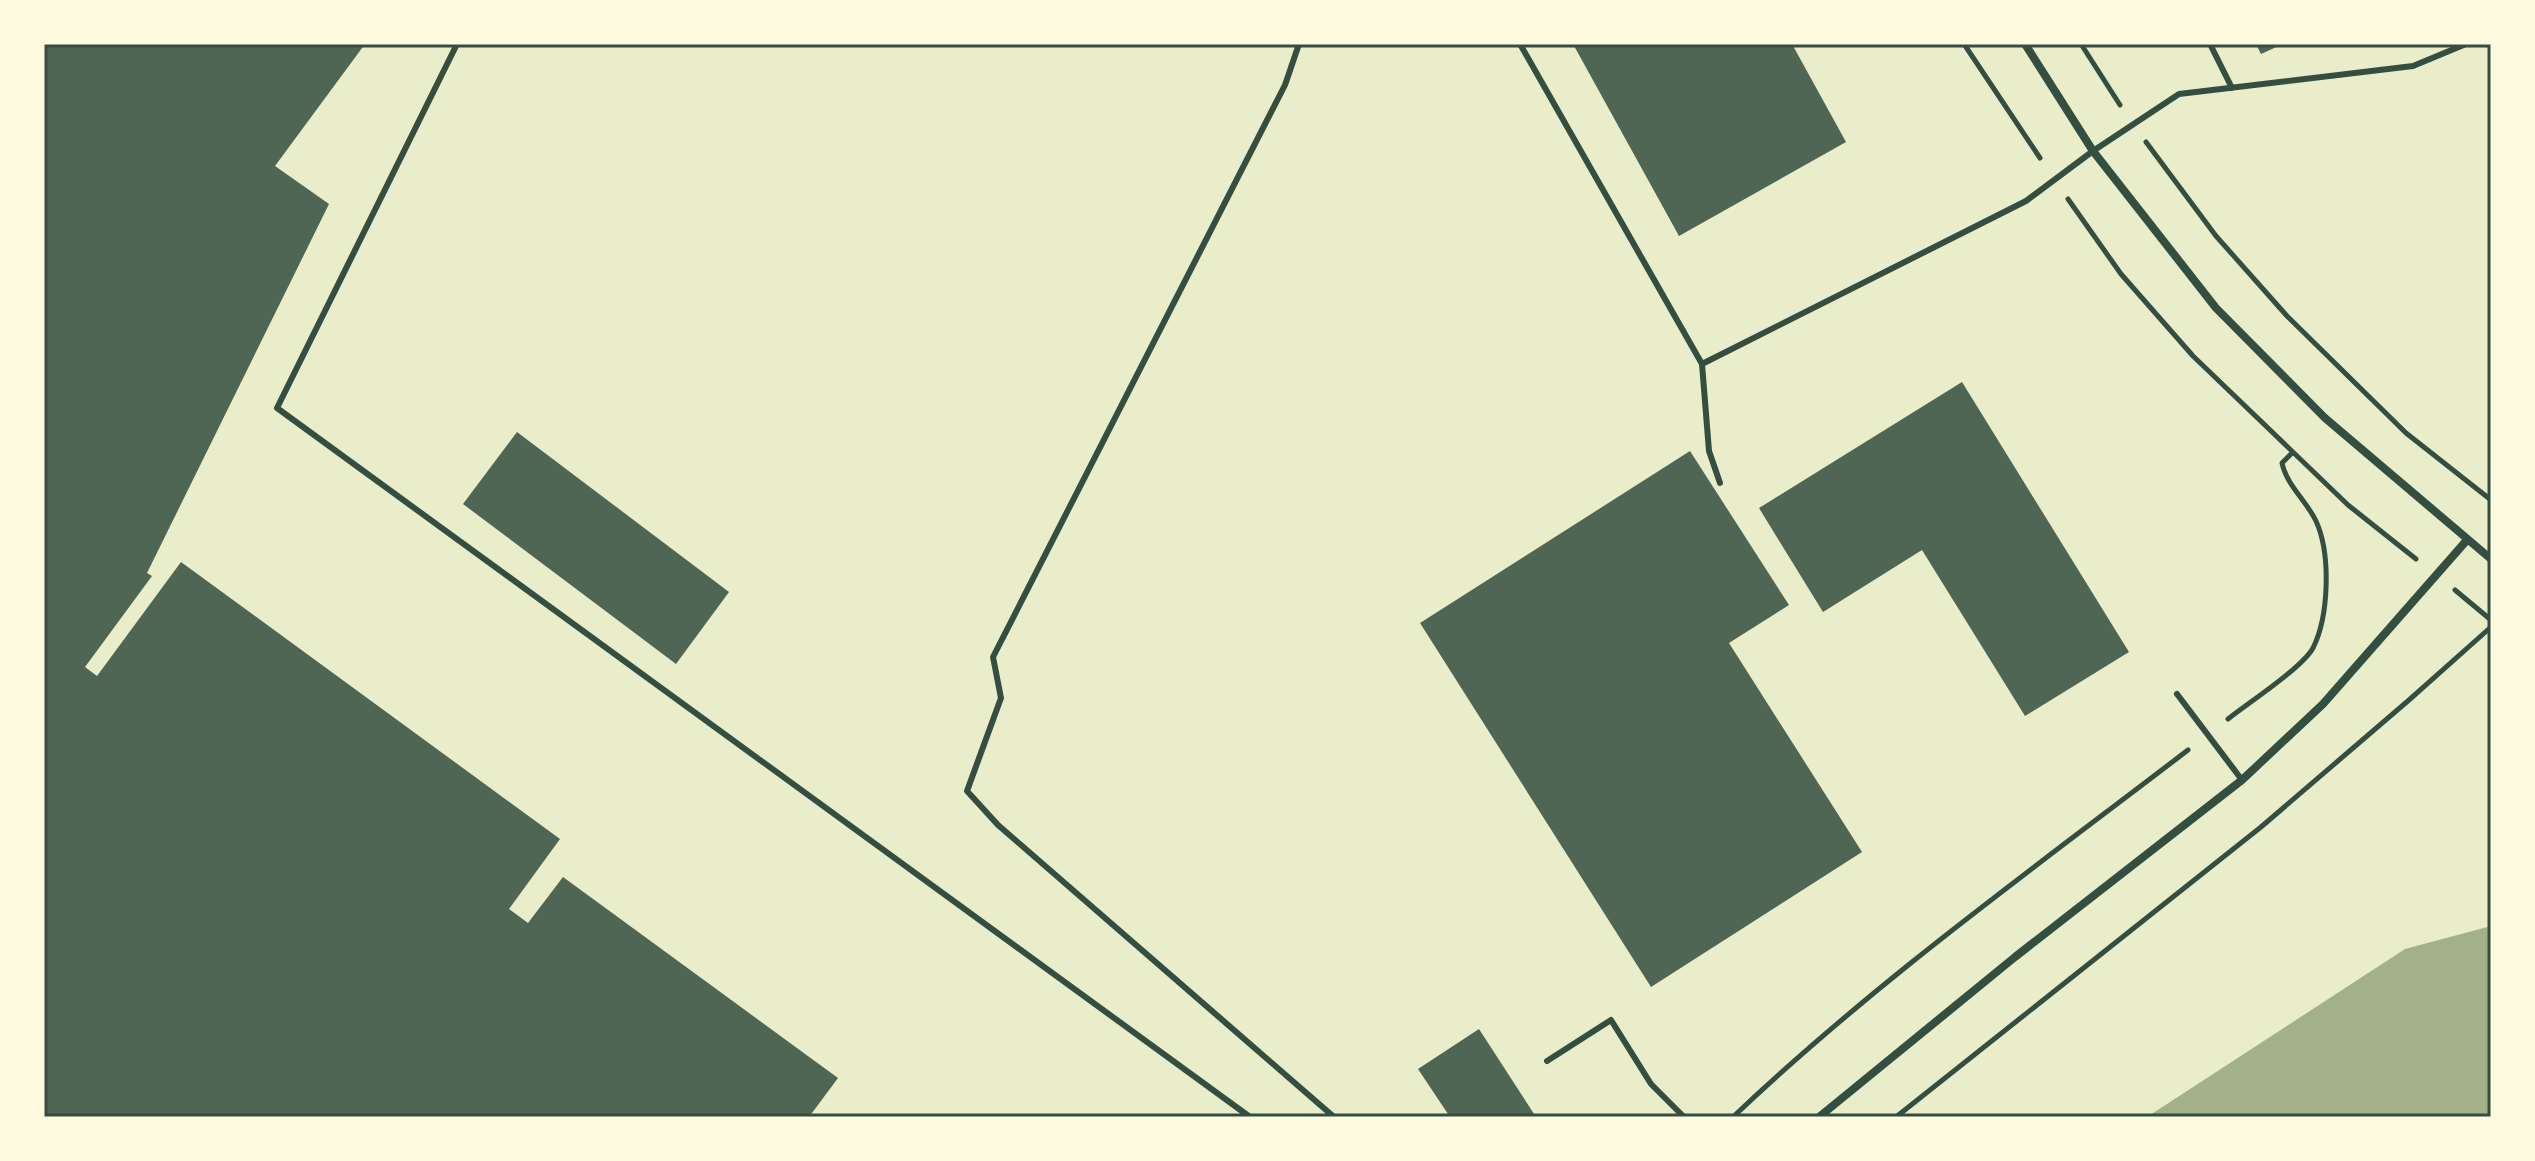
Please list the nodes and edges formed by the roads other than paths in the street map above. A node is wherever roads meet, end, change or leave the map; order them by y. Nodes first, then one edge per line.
1 (457, 44) edge
2 (1299, 44) edge
3 (1520, 44) edge
4 (2025, 44) edge
5 (2210, 44) edge
6 (2466, 44) edge
7 (2232, 88) junction
8 (2093, 151) junction
9 (1702, 364) junction
10 (1720, 483) dead end
11 (2467, 540) junction
12 (2491, 559) edge
13 (2177, 694) dead end
14 (2242, 780) junction
15 (1547, 1061) dead end
16 (1250, 1117) edge
17 (1334, 1117) edge
18 (1684, 1117) edge
19 (1819, 1117) edge

1 - 16 lane
2 - 17 lane
3 - 9 lane
4 - 8 street
5 - 7 lane
6 - 7 lane
7 - 8 lane
8 - 9 lane
8 - 11 street
9 - 10 lane
11 - 12 street
11 - 14 street
13 - 14 lane
14 - 19 street
15 - 18 lane

